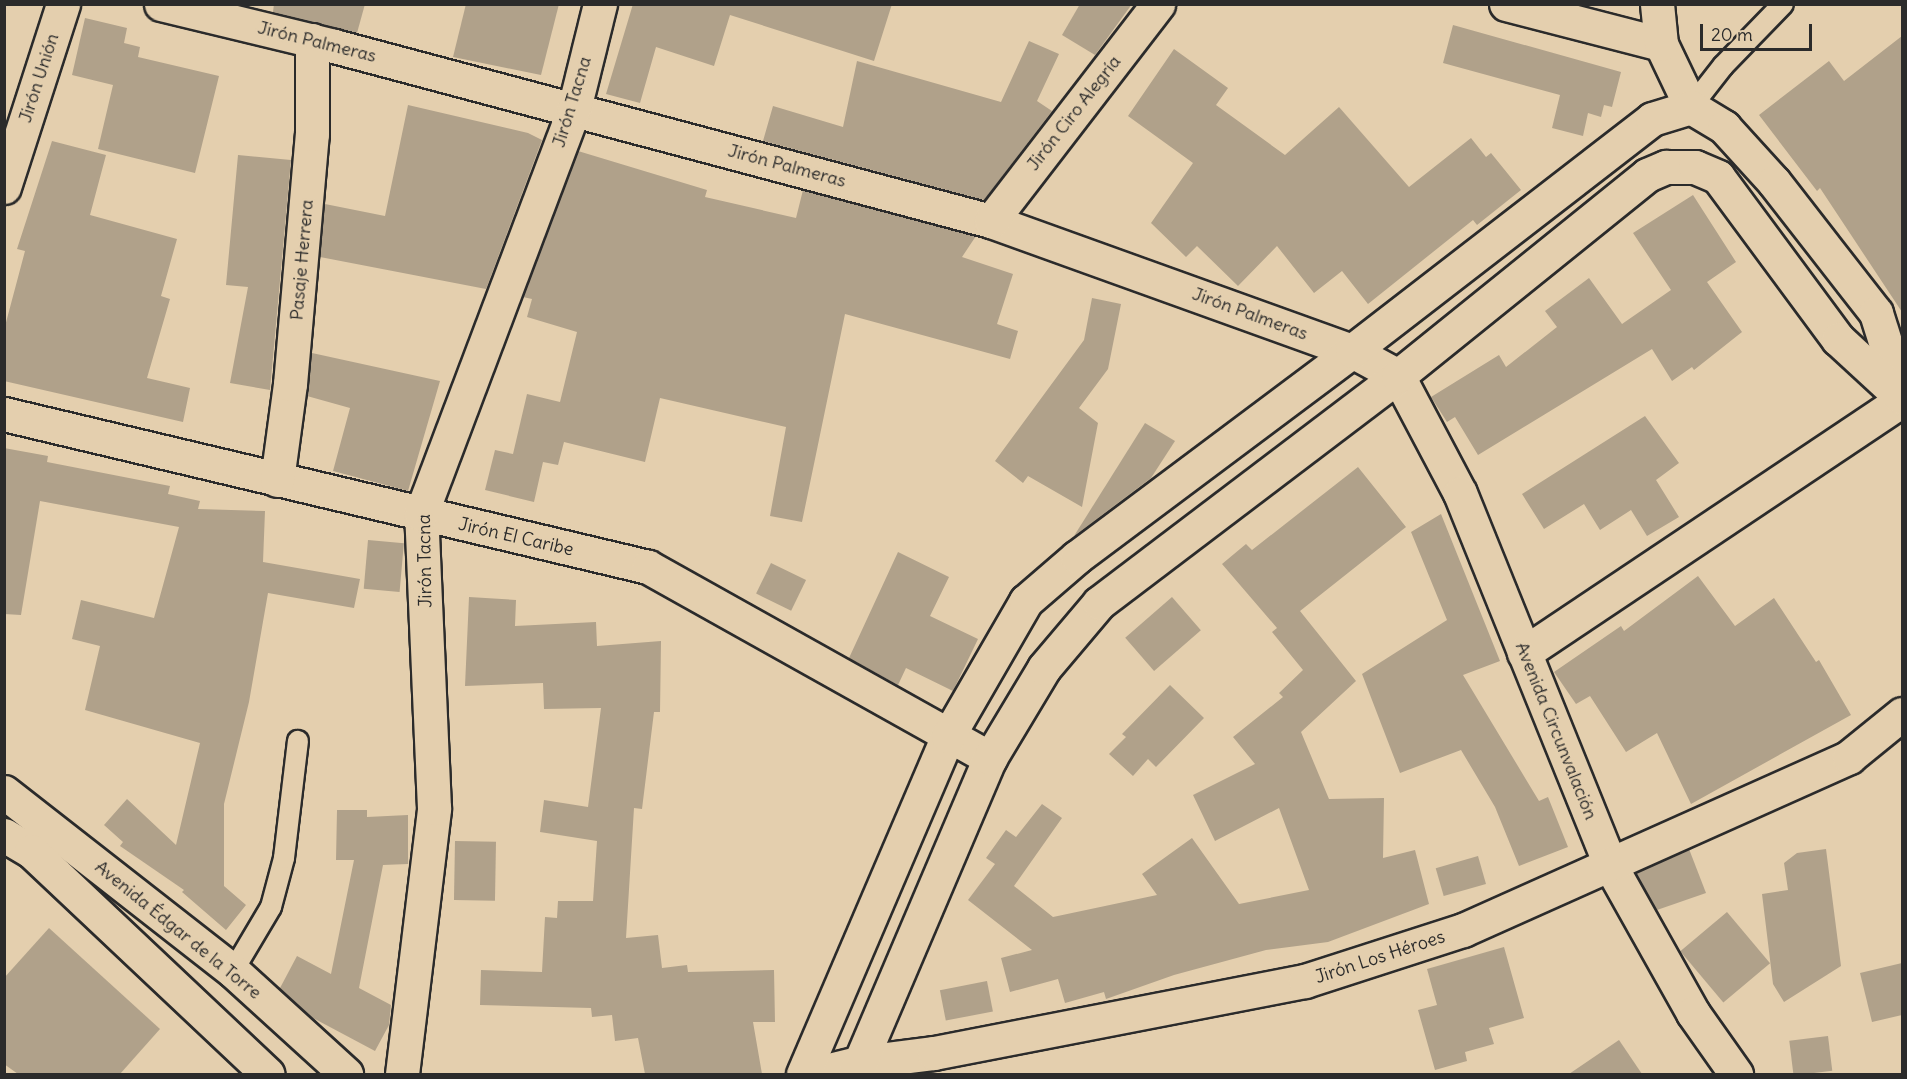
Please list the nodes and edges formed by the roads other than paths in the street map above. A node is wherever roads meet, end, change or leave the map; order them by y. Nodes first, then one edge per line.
1 (63, 4) edge
2 (160, 4) edge
3 (600, 4) edge
4 (1158, 4) edge
5 (1506, 4) edge
6 (1658, 4) edge
7 (1783, 4) edge
8 (312, 40) junction
9 (1661, 44) junction
10 (1691, 107) junction
11 (574, 109) junction
12 (4, 187) edge
13 (991, 221) junction
14 (1352, 351) junction
15 (1398, 376) junction
16 (1902, 398) edge
17 (4, 414) edge
18 (277, 480) junction
19 (421, 514) junction
20 (1524, 653) junction
21 (1902, 714) edge
22 (948, 736) junction
23 (298, 741) dead end
24 (990, 758) junction
25 (4, 792) edge
26 (4, 835) edge
27 (1610, 865) junction
28 (233, 971) junction
29 (934, 1053) junction
30 (858, 1068) edge
31 (268, 1074) edge
32 (346, 1074) edge
33 (402, 1074) edge
34 (803, 1074) edge
35 (813, 1074) edge
36 (958, 1074) edge
37 (1736, 1074) edge

1 - 12 main road, Jirón Unión
2 - 8 main road, Jirón Palmeras
3 - 11 main road, Jirón Tacna
4 - 13 main road, Jirón Ciro Alegría
5 - 9 main road
6 - 9 main road
7 - 10 lane
8 - 11 main road, Jirón Palmeras
8 - 18 main road, Pasaje Herrera
9 - 10 main road
10 - 14 main road
10 - 16 main road
11 - 13 main road, Jirón Palmeras
11 - 19 main road, Jirón Tacna
13 - 14 main road, Jirón Palmeras
14 - 15 main road, Jirón Palmeras
14 - 22 main road
15 - 16 main road
15 - 20 main road, Avenida Circunvalación
15 - 24 main road
16 - 20 main road
17 - 18 main road, Jirón El Caribe
18 - 19 main road, Jirón El Caribe
19 - 22 main road, Jirón El Caribe
19 - 33 main road, Jirón Tacna
20 - 27 main road, Avenida Circunvalación
21 - 27 main road, Jirón Los Héroes
22 - 24 main road, Jirón El Caribe
22 - 34 main road
23 - 28 lane
24 - 30 main road
25 - 28 main road, Avenida Édgar de la Torre
26 - 31 main road, Avenida Édgar de la Torre
27 - 29 main road, Jirón Los Héroes
27 - 37 main road, Avenida Circunvalación
28 - 32 main road, Avenida Édgar de la Torre
29 - 30 main road, Jirón Los Héroes
29 - 36 main road
30 - 35 main road, Jirón Los Héroes

